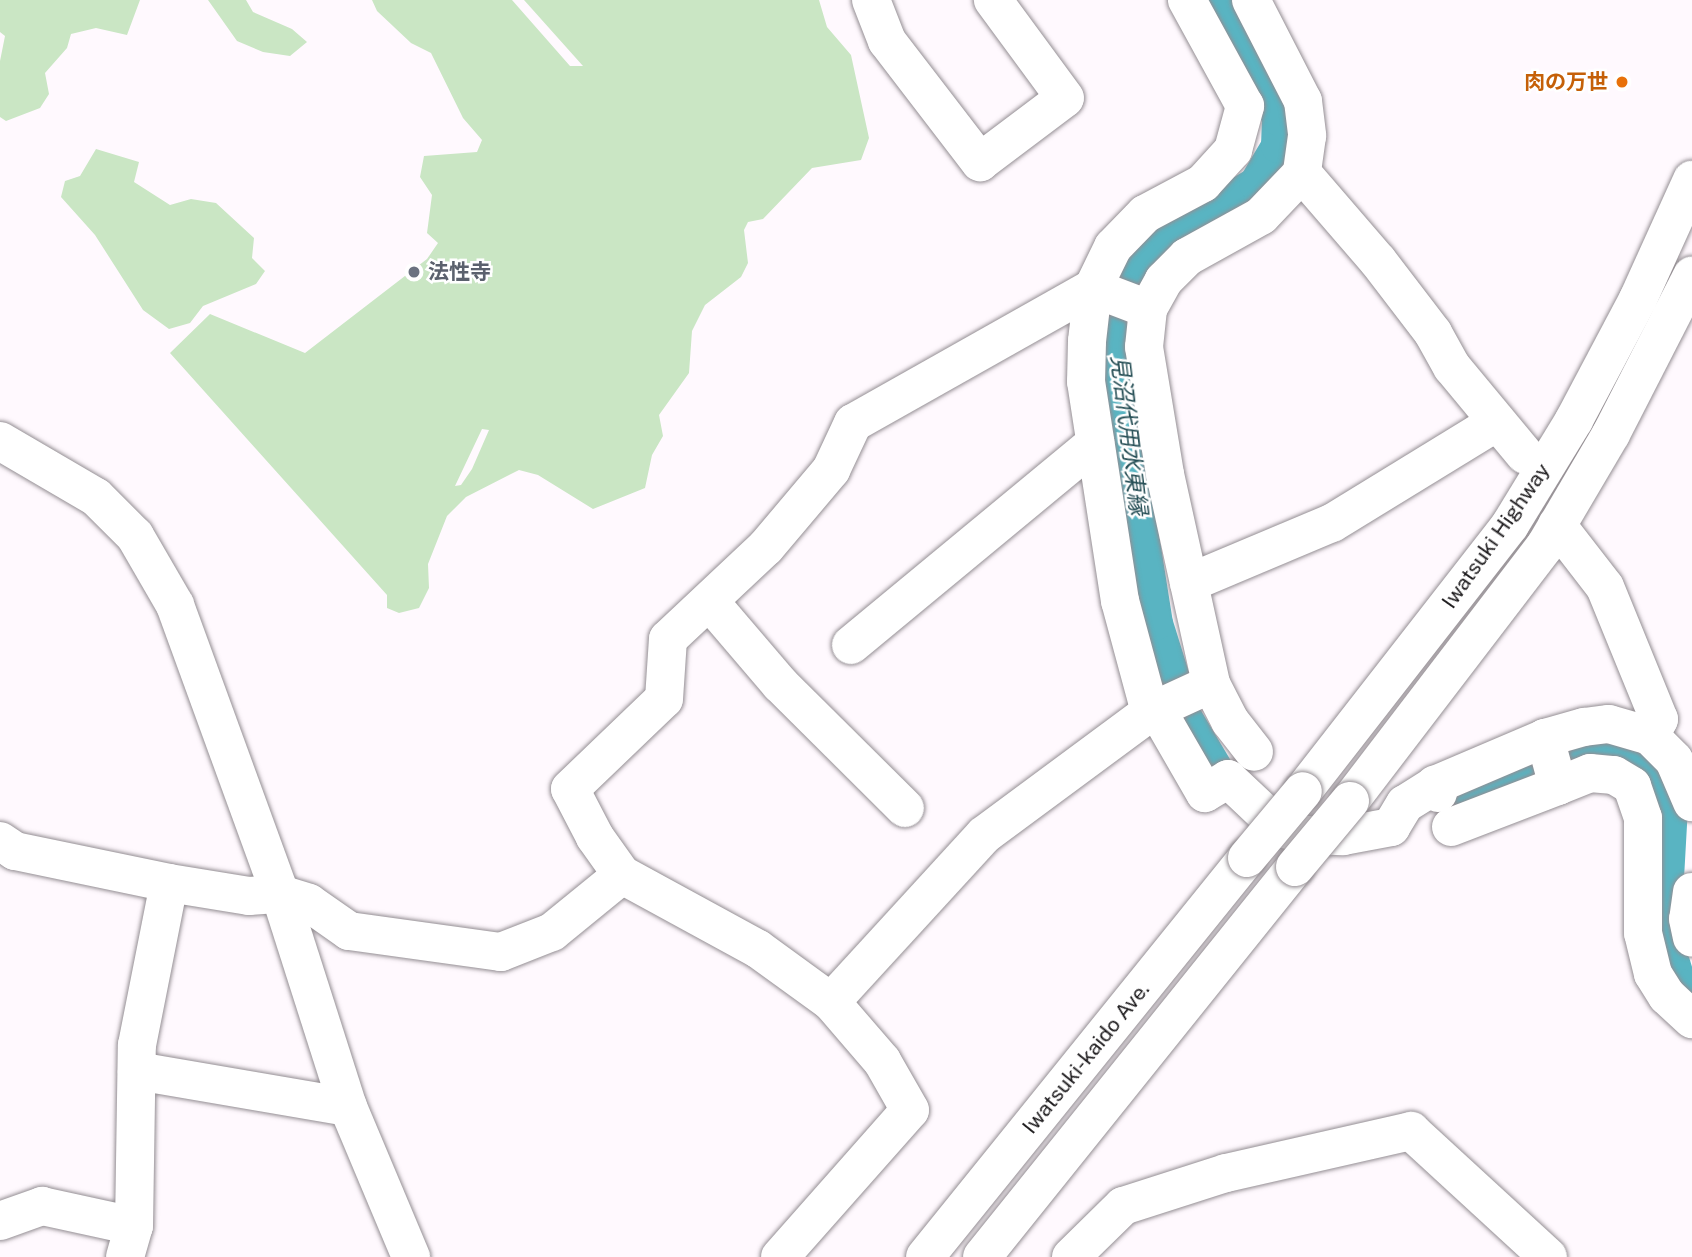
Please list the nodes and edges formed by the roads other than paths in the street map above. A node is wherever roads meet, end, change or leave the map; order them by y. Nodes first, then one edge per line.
1 (872, 0) edge
2 (993, 0) edge
3 (1187, 0) edge
4 (1251, 0) edge
5 (1302, 173) junction
6 (1692, 180) edge
7 (1692, 276) edge
8 (1093, 288) junction
9 (1148, 309) junction
10 (1497, 422) junction
11 (0, 441) edge
12 (1095, 443) junction
13 (1525, 455) dead end
14 (1558, 525) junction
15 (1189, 583) junction
16 (710, 602) junction
17 (851, 645) dead end
18 (1211, 684) junction
19 (1153, 711) junction
20 (1650, 736) junction
21 (1254, 752) dead end
22 (1552, 763) junction
23 (1442, 802) junction
24 (1692, 802) edge
25 (905, 808) dead end
26 (0, 841) edge
27 (1247, 858) joint
28 (1295, 867) joint
29 (622, 874) junction
30 (169, 883) junction
31 (1692, 892) edge
32 (280, 894) junction
33 (1692, 938) edge
34 (831, 1002) junction
35 (1692, 1019) edge
36 (137, 1070) junction
37 (348, 1107) junction
38 (0, 1221) edge
39 (129, 1242) edge
40 (411, 1257) edge
41 (780, 1257) edge
42 (925, 1257) edge
43 (982, 1257) edge
44 (1072, 1257) edge
45 (1548, 1257) edge

1 - 2 main road
3 - 8 main road
4 - 5 main road
5 - 9 main road
5 - 10 main road
6 - 27 main road, Iwatsuki Highway, bridge
7 - 14 main road, Iwatsuki Highway
8 - 9 main road
8 - 12 main road
8 - 16 main road
9 - 15 main road
10 - 13 main road
10 - 15 main road
11 - 32 main road
12 - 17 main road
12 - 19 main road
14 - 20 main road
14 - 28 main road, Iwatsuki Highway, bridge
15 - 18 main road
16 - 25 main road
16 - 29 main road
18 - 19 main road
18 - 21 main road
19 - 23 main road
19 - 34 main road
20 - 22 main road
20 - 24 main road
22 - 23 main road
22 - 23 main road
22 - 35 main road
26 - 30 main road
27 - 42 main road, Iwatsuki-kaido Ave.
28 - 43 main road, Iwatsuki-kaido Ave.
29 - 32 main road
29 - 34 main road
30 - 32 main road
30 - 36 main road
31 - 33 main road
32 - 37 main road
34 - 41 main road
36 - 37 main road
36 - 39 main road
37 - 40 main road
38 - 39 main road
44 - 45 main road

